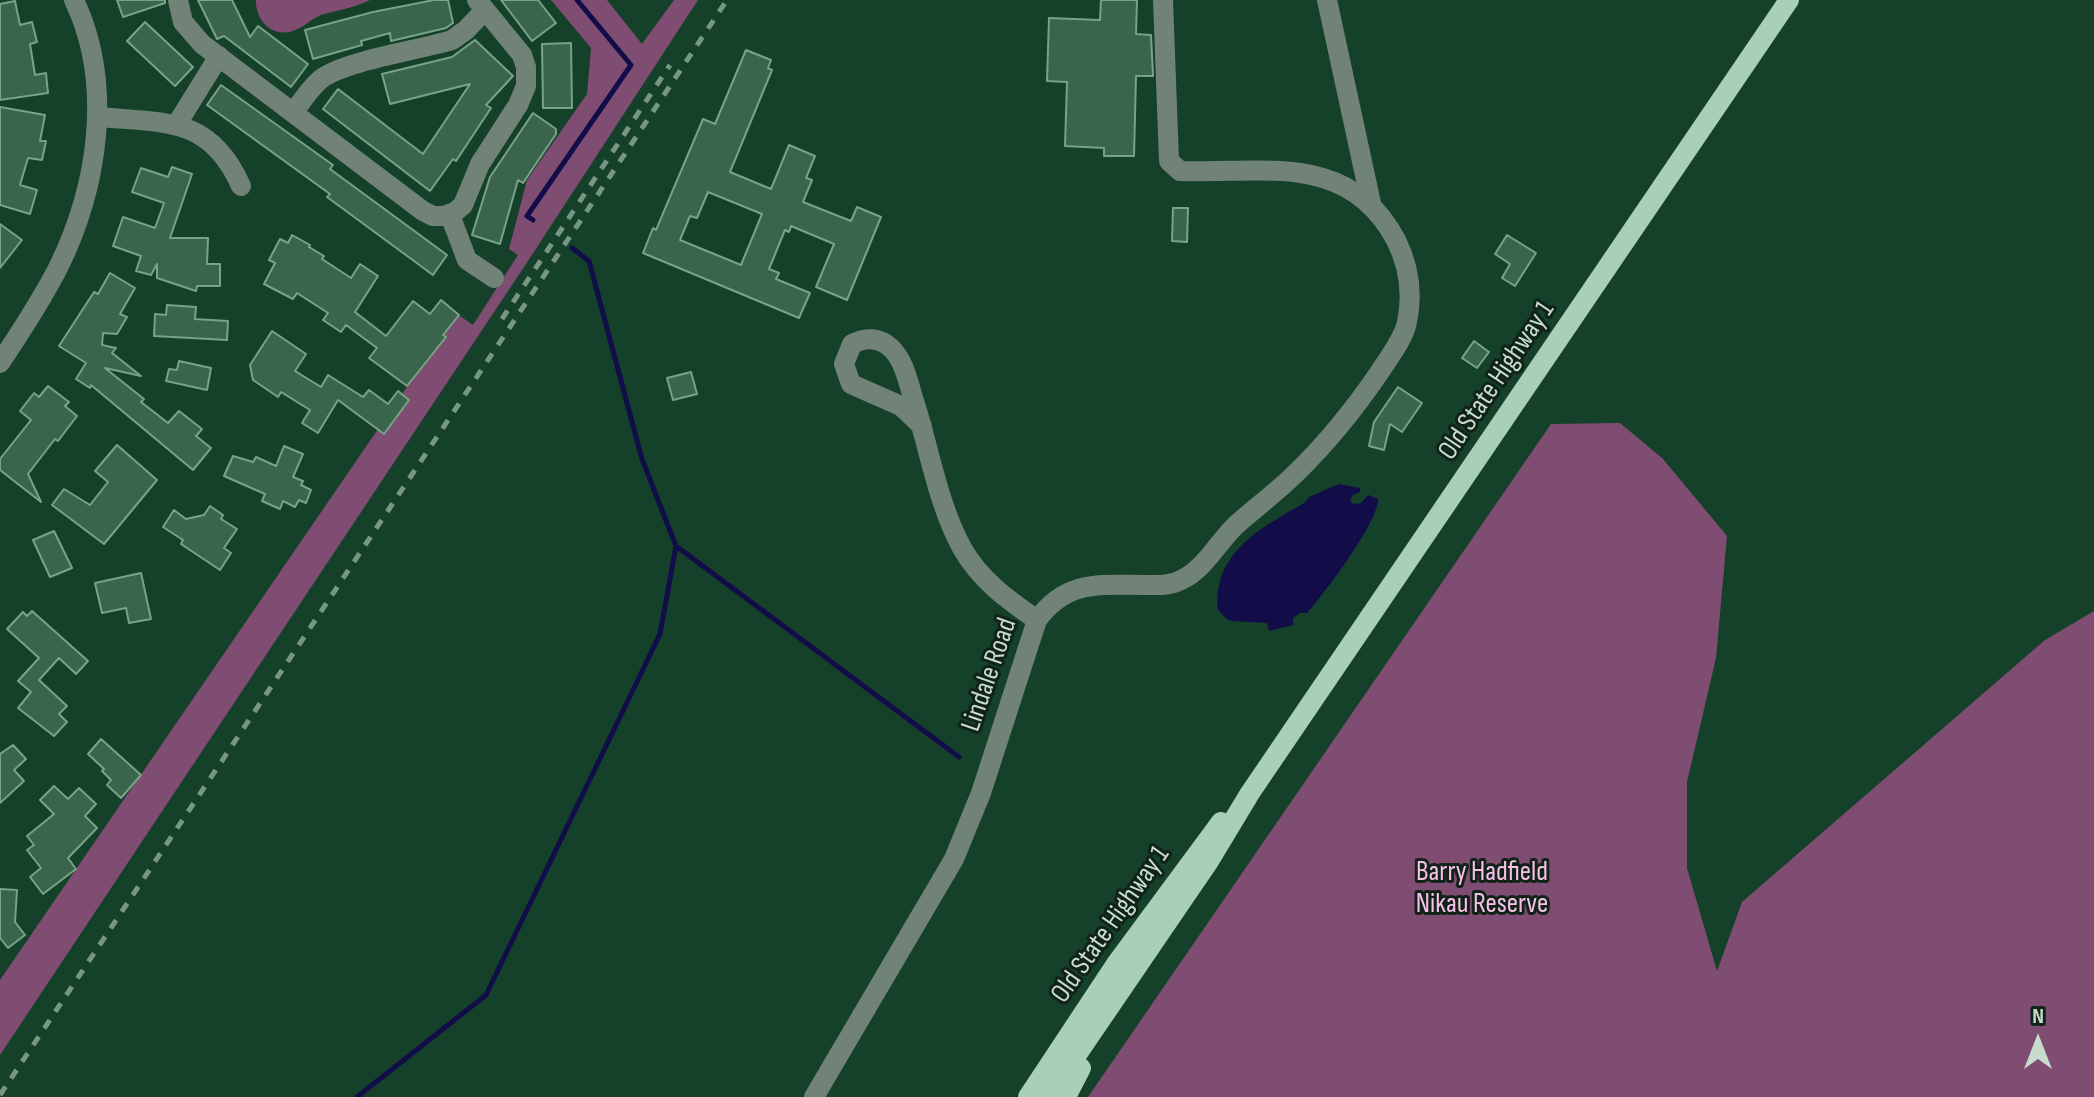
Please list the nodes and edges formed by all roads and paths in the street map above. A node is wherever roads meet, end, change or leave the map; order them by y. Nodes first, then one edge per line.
1 (74, 0) edge
2 (178, 0) edge
3 (1163, 0) edge
4 (1327, 0) edge
5 (1789, 0) edge
6 (481, 5) edge
7 (219, 56) junction
8 (293, 113) junction
9 (98, 117) junction
10 (177, 124) junction
11 (241, 186) dead end
12 (1371, 203) junction
13 (450, 215) junction
14 (494, 278) dead end
15 (0, 363) edge
16 (922, 426) junction
17 (1037, 620) junction
18 (1250, 793) junction
19 (1129, 980) junction
20 (1093, 999) junction
21 (814, 1097) edge
22 (1020, 1097) edge
23 (1028, 1097) edge
24 (1048, 1097) edge
25 (1066, 1097) edge

1 - 9 street
2 - 7 street
3 - 12 street
4 - 12 street, Lindale Road
5 - 18 main road, Old State Highway 1
6 - 8 street
6 - 13 street
7 - 8 street
7 - 10 street
8 - 13 street
9 - 10 street
9 - 15 street
10 - 11 street
12 - 17 street, Lindale Road
13 - 14 street
16 - 16 street
16 - 17 street
17 - 21 street, Lindale Road
18 - 19 main road, Old State Highway 1
18 - 20 main road, Old State Highway 1
19 - 24 main road, Old State Highway 1
19 - 25 main road
20 - 22 main road
20 - 23 main road, Old State Highway 1

